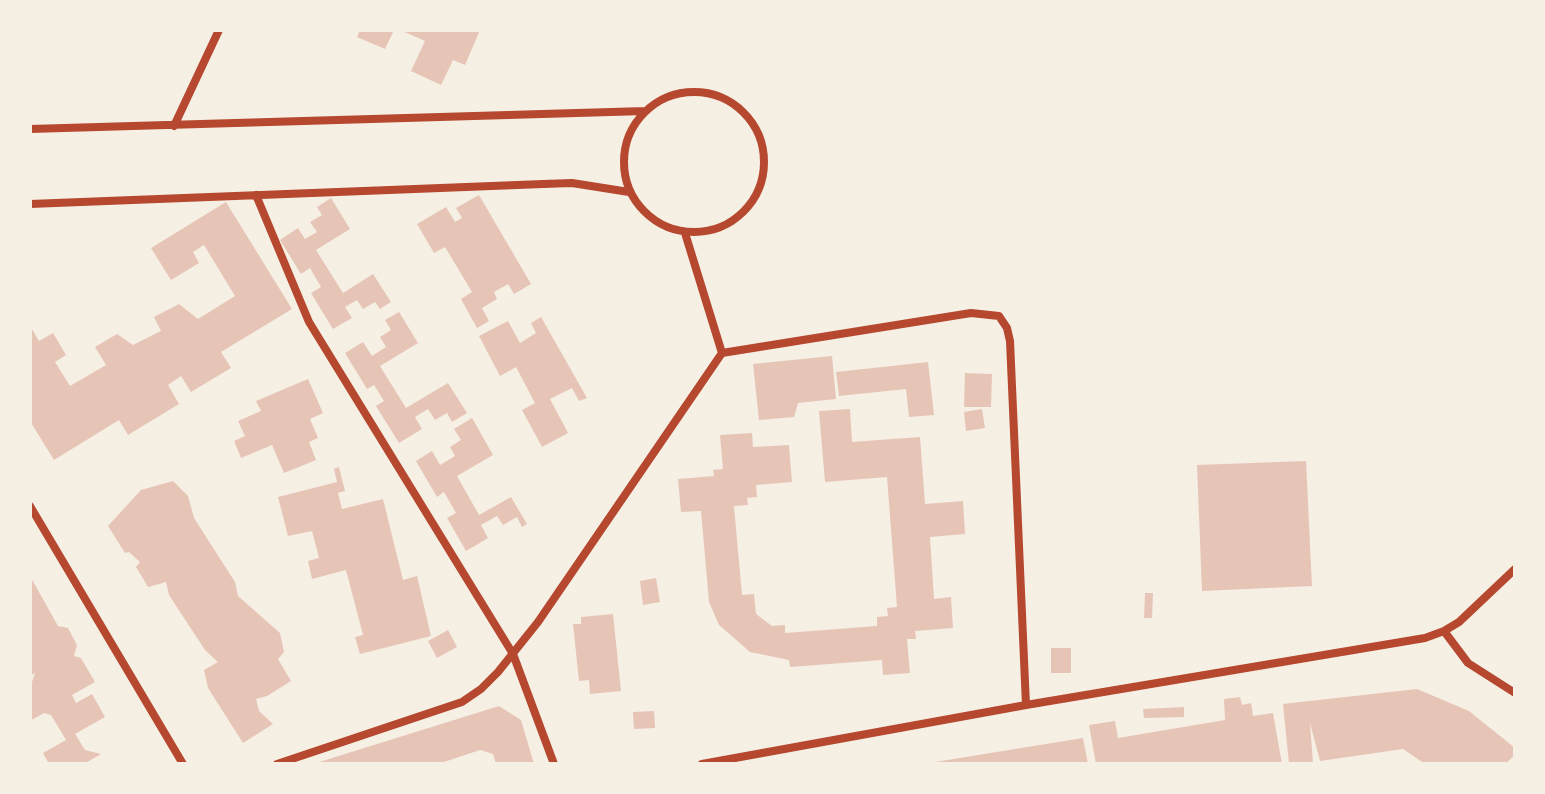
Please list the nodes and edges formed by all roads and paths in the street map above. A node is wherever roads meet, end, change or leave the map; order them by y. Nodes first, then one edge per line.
1 (219, 30) edge
2 (645, 111) junction
3 (174, 126) junction
4 (30, 129) edge
5 (629, 192) junction
6 (256, 195) junction
7 (30, 204) edge
8 (685, 233) junction
9 (722, 353) junction
10 (30, 506) edge
11 (1515, 569) edge
12 (1444, 631) junction
13 (513, 654) junction
14 (1515, 693) edge
15 (1026, 705) junction
16 (183, 764) edge
17 (277, 764) edge
18 (554, 764) edge
19 (702, 764) edge

1 - 3 street
2 - 3 street
2 - 5 street
2 - 8 street
3 - 4 street
5 - 6 street
5 - 8 street
6 - 7 street
6 - 13 street
8 - 9 street
9 - 13 street
9 - 15 street
10 - 16 street
11 - 12 street
12 - 14 street
12 - 15 street
13 - 17 street
13 - 18 street
15 - 19 street

